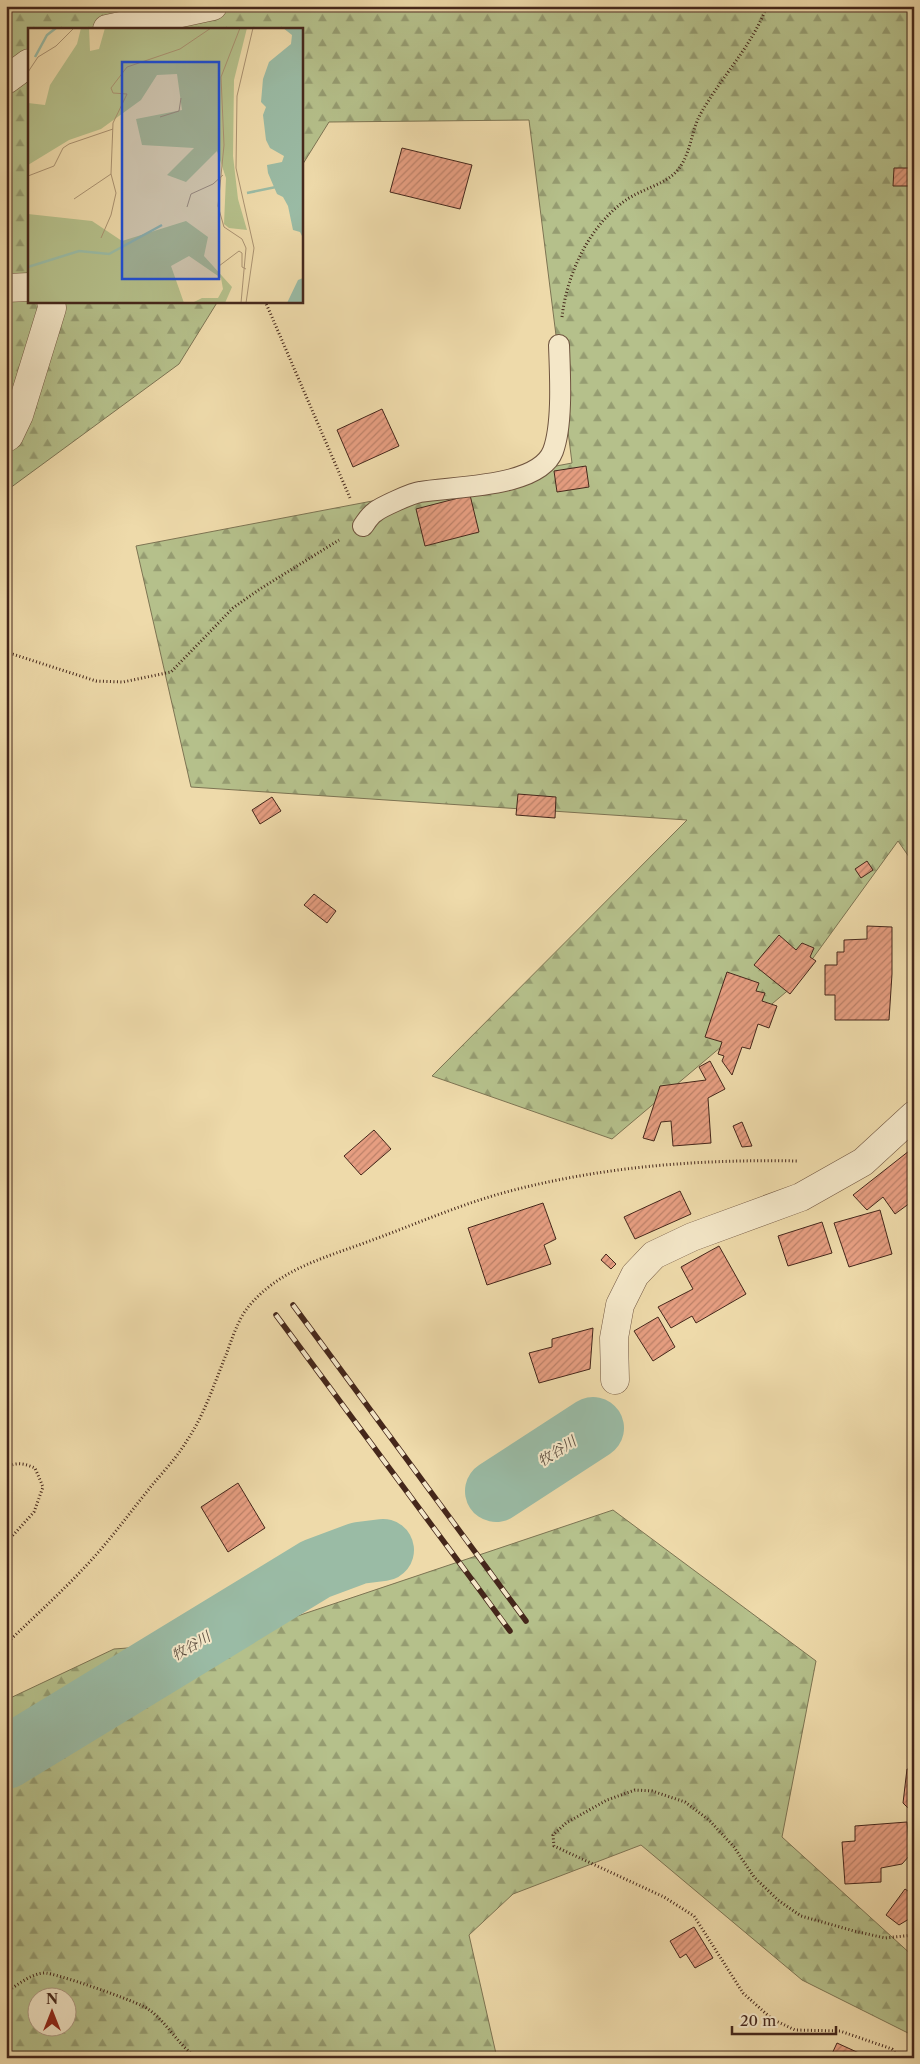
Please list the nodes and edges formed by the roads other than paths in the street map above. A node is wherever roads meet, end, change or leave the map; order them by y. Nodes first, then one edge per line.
1 (212, 6) edge
2 (112, 28) edge
3 (28, 64) edge
4 (6, 80) edge
5 (28, 287) edge
6 (6, 288) edge
7 (51, 302) edge
8 (559, 345) road end
9 (6, 438) edge
10 (363, 526) road end
11 (914, 1115) edge
12 (615, 1380) dead end

1 - 2 street
3 - 4 street
5 - 6 street
7 - 9 street
8 - 10 lane
11 - 12 street

